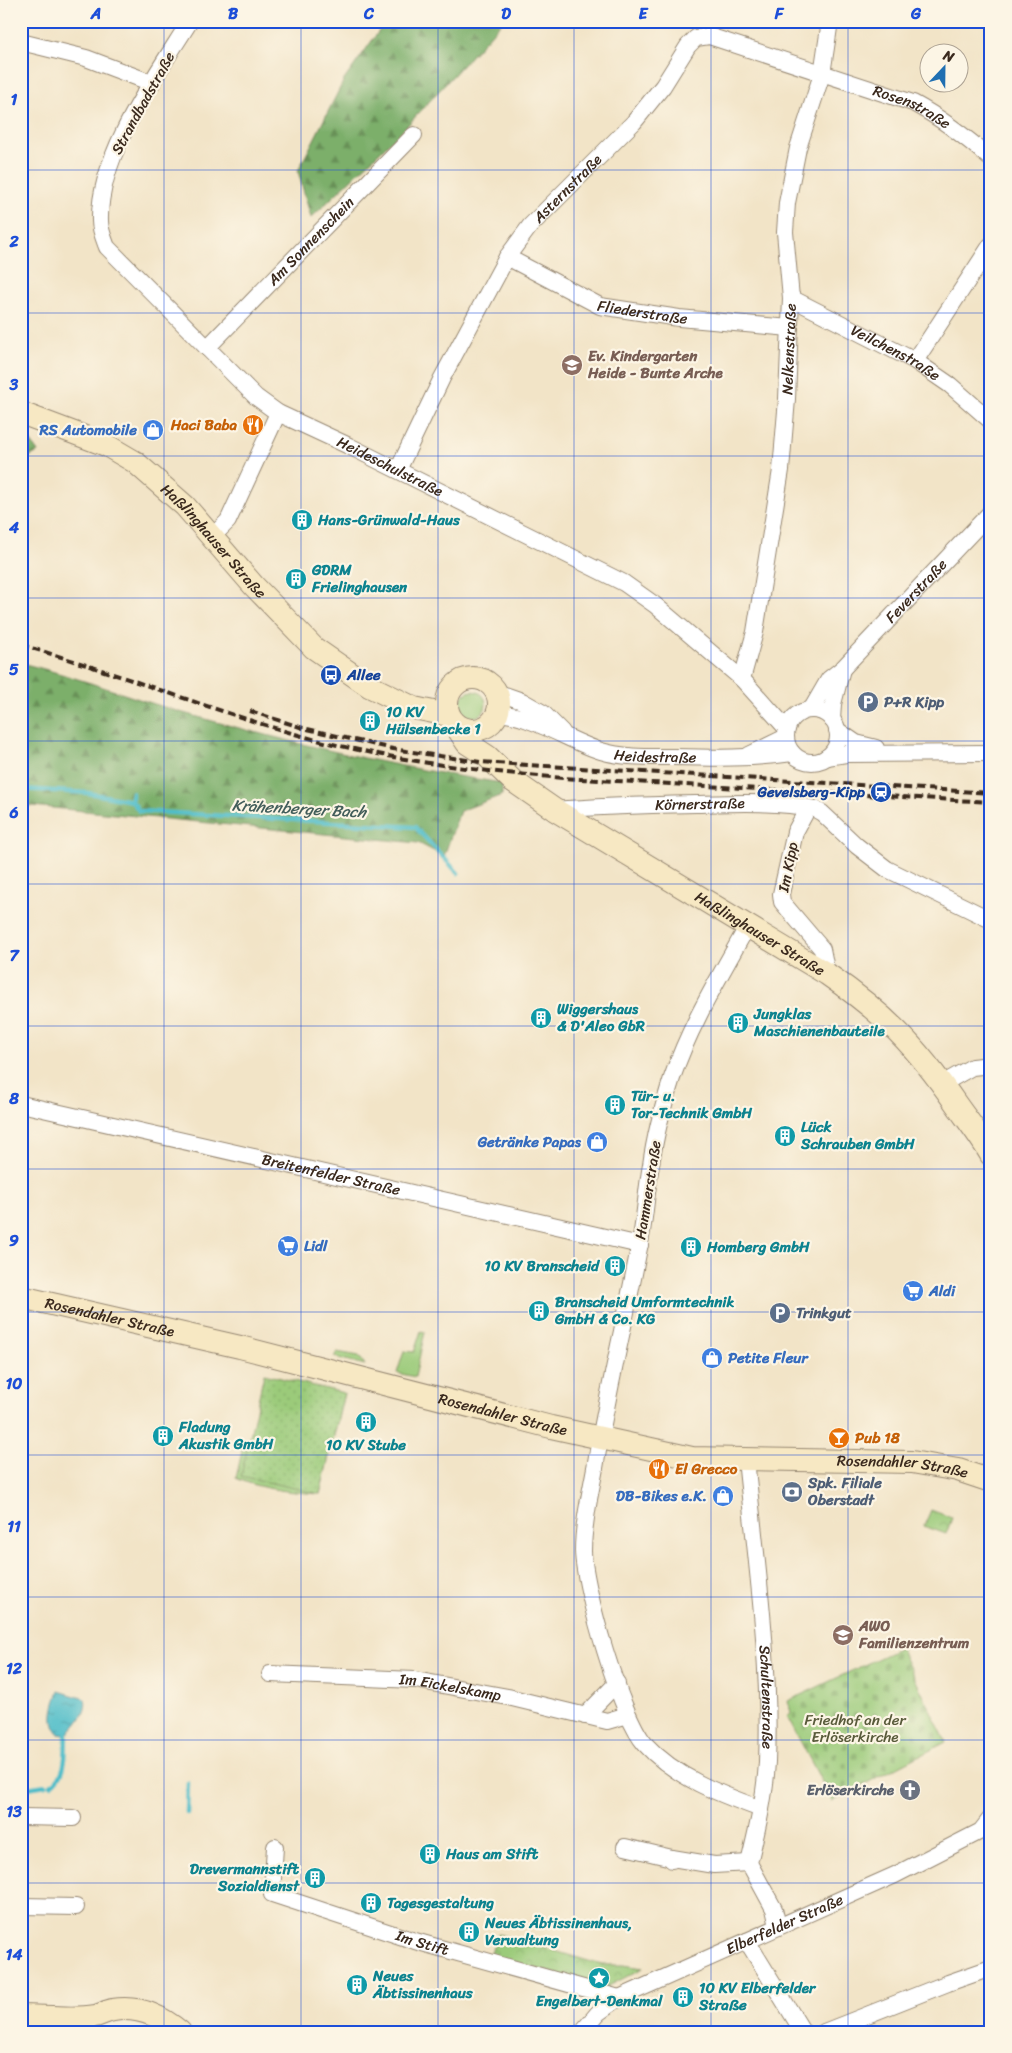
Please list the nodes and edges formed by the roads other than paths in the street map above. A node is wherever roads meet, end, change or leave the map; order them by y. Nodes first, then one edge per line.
1 (190, 21) edge
2 (830, 21) edge
3 (21, 42) edge
4 (822, 74) junction
5 (152, 83) junction
6 (414, 135) dead end
7 (991, 159) edge
8 (991, 246) edge
9 (107, 247) joint
10 (507, 257) junction
11 (791, 298) junction
12 (790, 328) junction
13 (207, 348) junction
14 (915, 361) junction
15 (21, 412) edge
16 (278, 413) junction
17 (991, 421) edge
18 (398, 470) junction
19 (991, 512) edge
20 (212, 537) junction
21 (842, 669) junction
22 (742, 679) junction
23 (770, 707) junction
24 (450, 711) junction
25 (493, 711) junction
26 (807, 711) junction
27 (834, 725) junction
28 (786, 733) junction
29 (991, 752) edge
30 (792, 753) junction
31 (892, 753) junction
32 (487, 756) junction
33 (827, 757) junction
34 (743, 758) junction
35 (808, 808) junction
36 (555, 810) junction
37 (991, 920) edge
38 (747, 927) junction
39 (827, 974) junction
40 (991, 1066) edge
41 (942, 1084) junction
42 (21, 1104) edge
43 (991, 1155) edge
44 (640, 1245) junction
45 (21, 1297) edge
46 (600, 1438) junction
47 (746, 1459) junction
48 (991, 1481) edge
49 (270, 1674) dead end
50 (616, 1683) junction
51 (628, 1715) junction
52 (585, 1716) junction
53 (761, 1809) junction
54 (21, 1817) edge
55 (73, 1818) dead end
56 (991, 1818) edge
57 (275, 1847) dead end
58 (625, 1847) dead end
59 (750, 1863) junction
60 (21, 1906) edge
61 (76, 1907) dead end
62 (778, 1926) junction
63 (747, 1941) junction
64 (991, 1968) edge
65 (619, 1998) junction
66 (21, 2016) edge
67 (95, 2016) junction
68 (155, 2032) edge
69 (180, 2032) edge
70 (582, 2032) edge
71 (803, 2032) edge
72 (824, 2032) edge

1 - 5 street, Strandbadstraße
2 - 4 street, Nelkenstraße
3 - 5 street
4 - 7 street, Rosenstraße
4 - 10 street, Asternstraße
4 - 11 street, Nelkenstraße
5 - 9 street, Strandbadstraße
6 - 13 street, Am Sonnenschein
8 - 14 street
9 - 13 street, Heideschulstraße
10 - 12 street, Fliederstraße
10 - 18 street, Asternstraße
11 - 12 street, Nelkenstraße
11 - 14 street, Veilchenstraße
12 - 22 street, Nelkenstraße
13 - 16 street, Heideschulstraße
14 - 17 street, Veilchenstraße
15 - 20 main road, Haßlinghauser Straße
16 - 18 street, Heideschulstraße
16 - 20 street
18 - 22 street, Heideschulstraße
19 - 21 street, Feverstraße
20 - 24 main road, Haßlinghauser Straße
21 - 26 street, Feverstraße
21 - 27 street, Feverstraße
22 - 23 street, Heideschulstraße
23 - 26 street
23 - 28 street, Heideschulstraße
24 - 25 main road
24 - 25 main road
24 - 32 main road, Haßlinghauser Straße
25 - 32 main road
25 - 34 street, Heidestraße
26 - 27 street, Heidestraße
26 - 28 street, Heidestraße
27 - 31 street, Heidestraße
27 - 33 street
28 - 30 street
28 - 34 street, Heidestraße
29 - 31 street, Heidestraße
30 - 33 street, Heidestraße
30 - 34 street, Heidestraße
31 - 33 street, Heidestraße
32 - 36 main road, Haßlinghauser Straße
35 - 36 street, Körnerstraße
35 - 37 street, Körnerstraße
35 - 39 street, Im Kipp
36 - 38 main road, Haßlinghauser Straße
38 - 39 main road, Haßlinghauser Straße
38 - 44 street, Hammerstraße
39 - 41 main road, Haßlinghauser Straße
40 - 41 street
41 - 43 main road, Haßlinghauser Straße
42 - 44 street, Breitenfelder Straße
44 - 46 street, Hammerstraße
45 - 46 main road, Rosendahler Straße
46 - 47 main road, Rosendahler Straße
46 - 50 street
47 - 48 main road, Rosendahler Straße
47 - 53 street, Schultenstraße
49 - 52 street, Im Eickelskamp
50 - 51 street
50 - 52 street
51 - 52 street, Im Eickelskamp
51 - 53 street
53 - 59 street, Schultenstraße
54 - 55 street
56 - 62 street, Elberfelder Straße
57 - 65 street, Im Stift
58 - 59 street
59 - 62 street
60 - 61 street
62 - 63 street, Elberfelder Straße
63 - 65 street, Elberfelder Straße
63 - 71 street
64 - 72 street
65 - 70 street, Elberfelder Straße
66 - 67 main road
67 - 68 main road
67 - 69 main road

